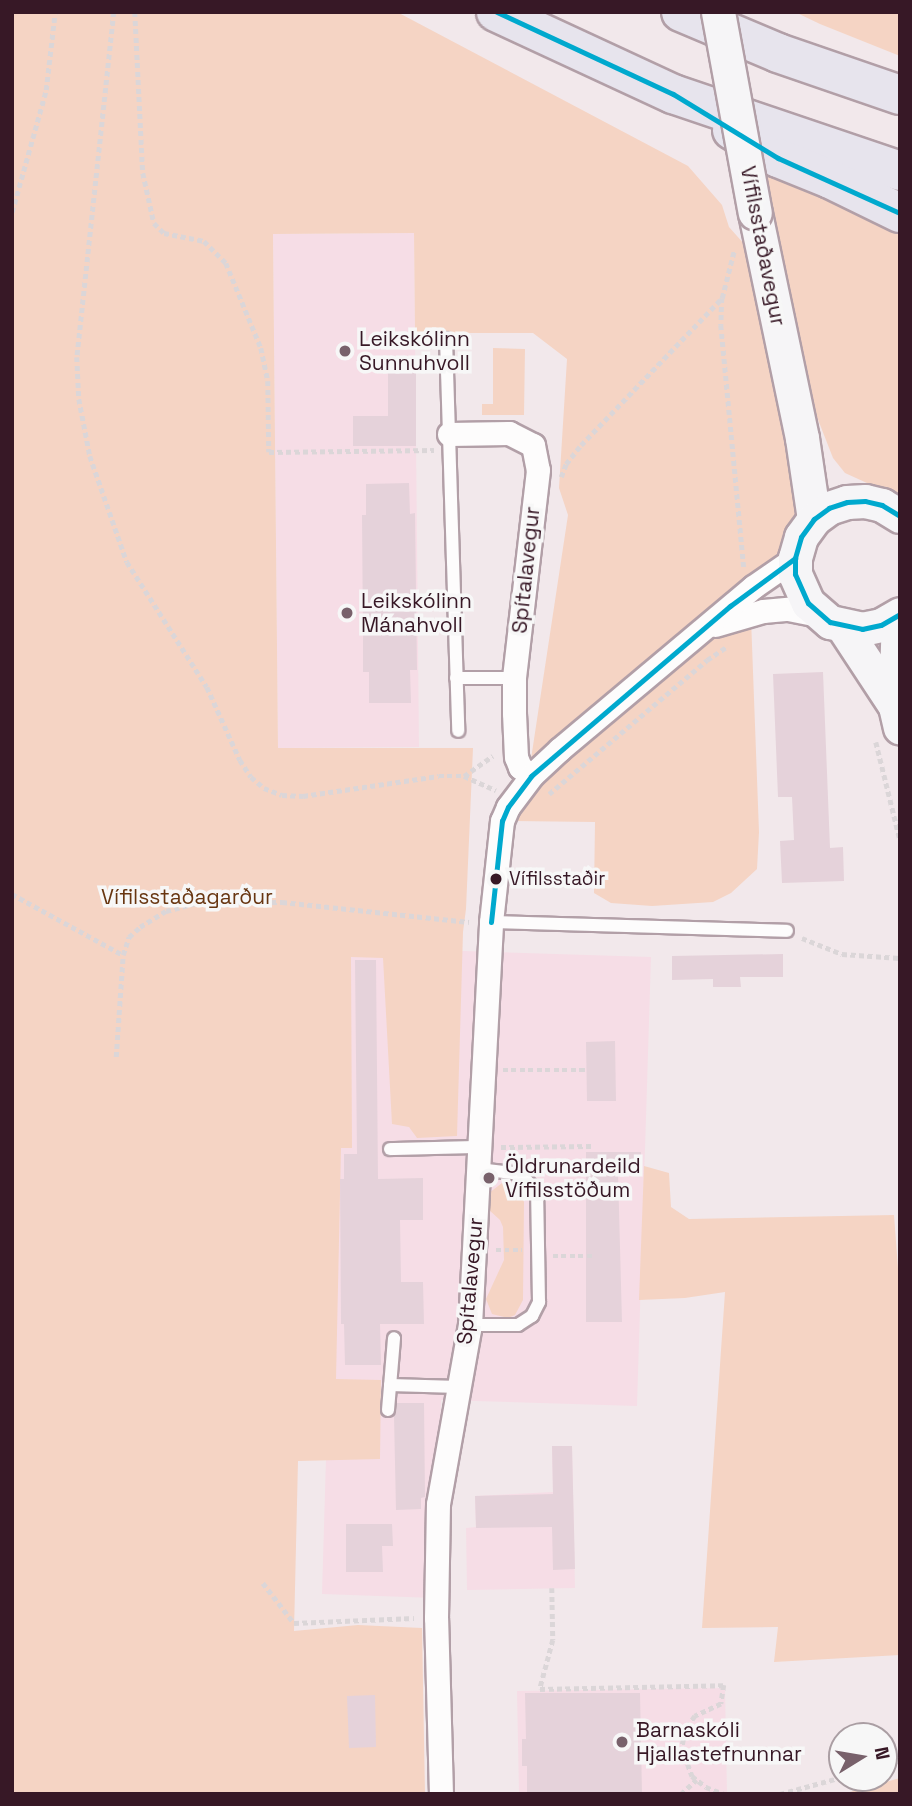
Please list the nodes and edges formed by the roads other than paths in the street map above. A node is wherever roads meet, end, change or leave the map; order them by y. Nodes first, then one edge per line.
1 (496, 12) edge
2 (681, 12) edge
3 (718, 12) edge
4 (673, 94) junction
5 (900, 95) edge
6 (900, 171) edge
7 (900, 213) edge
8 (446, 339) dead end
9 (802, 438) junction
10 (449, 442) junction
11 (847, 502) junction
12 (900, 516) edge
13 (814, 519) junction
14 (795, 558) junction
15 (899, 615) edge
16 (831, 621) junction
17 (709, 627) junction
18 (456, 678) junction
19 (514, 678) junction
20 (890, 724) edge
21 (458, 731) dead end
22 (531, 776) junction
23 (491, 922) junction
24 (787, 932) road end
25 (390, 1149) dead end
26 (479, 1158) junction
27 (470, 1325) junction
28 (394, 1338) dead end
29 (390, 1385) junction
30 (458, 1387) junction
31 (388, 1410) dead end
32 (441, 1794) edge

1 - 4 highway
2 - 5 highway
3 - 9 main road, Vífilsstaðavegur, bridge
4 - 6 highway
4 - 7 highway
8 - 10 lane
9 - 11 main road, Vífilsstaðavegur
9 - 13 main road, Vífilsstaðavegur
10 - 18 lane
10 - 19 street, Spítalavegur
11 - 12 main road
11 - 13 main road
13 - 14 main road
14 - 16 main road
14 - 17 street, Spítalavegur
15 - 16 main road
15 - 20 main road
16 - 17 street, Spítalavegur
16 - 20 main road
17 - 22 street, Spítalavegur
18 - 19 lane
18 - 21 lane
19 - 22 street, Spítalavegur
22 - 23 street, Spítalavegur
23 - 24 lane
23 - 26 street, Spítalavegur
25 - 26 lane
26 - 27 street, Spítalavegur
26 - 27 lane
27 - 30 street, Spítalavegur
28 - 29 lane
29 - 30 lane
29 - 31 lane
30 - 32 street, Spítalavegur

